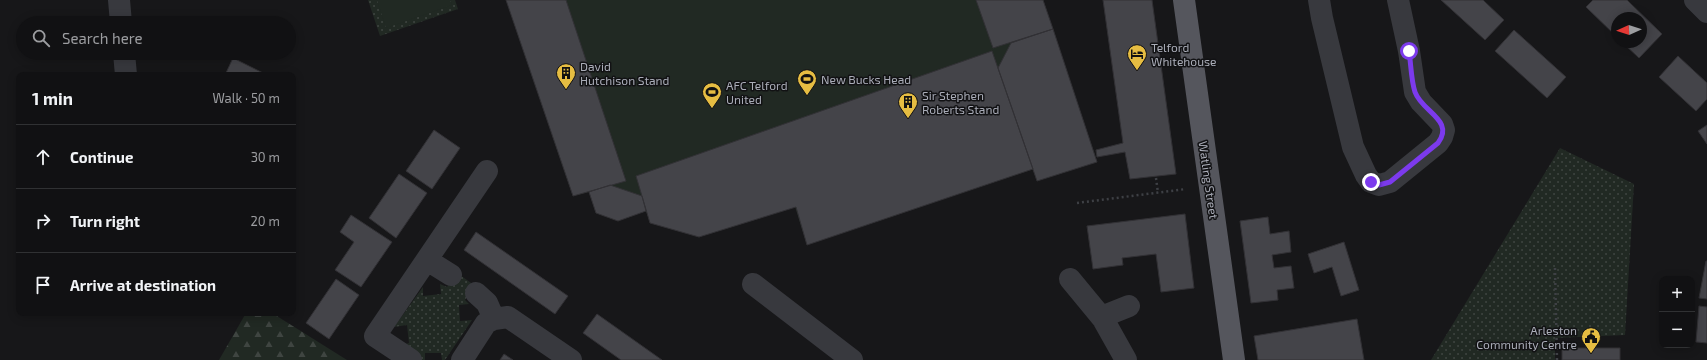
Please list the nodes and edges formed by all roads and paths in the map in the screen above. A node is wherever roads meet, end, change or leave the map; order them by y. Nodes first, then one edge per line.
1 (119, 0) edge
2 (1184, 0) edge
3 (1319, 0) edge
4 (1398, 0) edge
5 (1695, 0) edge
6 (1707, 12) edge
7 (120, 16) edge
8 (125, 60) edge
9 (126, 72) edge
10 (487, 171) dead end
11 (1156, 178) dead end
12 (1191, 188) dead end
13 (1158, 193) junction
14 (1077, 203) dead end
15 (427, 260) junction
16 (1555, 268) dead end
17 (451, 275) dead end
18 (1070, 279) dead end
19 (753, 284) dead end
20 (476, 292) dead end
21 (1129, 306) dead end
22 (494, 319) junction
23 (1102, 319) junction
24 (411, 360) edge
25 (462, 360) edge
26 (571, 360) edge
27 (852, 360) edge
28 (1126, 360) edge
29 (1234, 360) edge
30 (1557, 360) edge

1 - 7 street
2 - 29 main road, Watling Street
3 - 4 street
5 - 6 street
8 - 9 street
10 - 15 street
11 - 13 path
12 - 13 path
13 - 14 path
15 - 17 street
15 - 24 street
16 - 30 path
18 - 23 street
19 - 27 street
20 - 22 street
21 - 23 street
22 - 25 street
22 - 26 street
23 - 28 street

